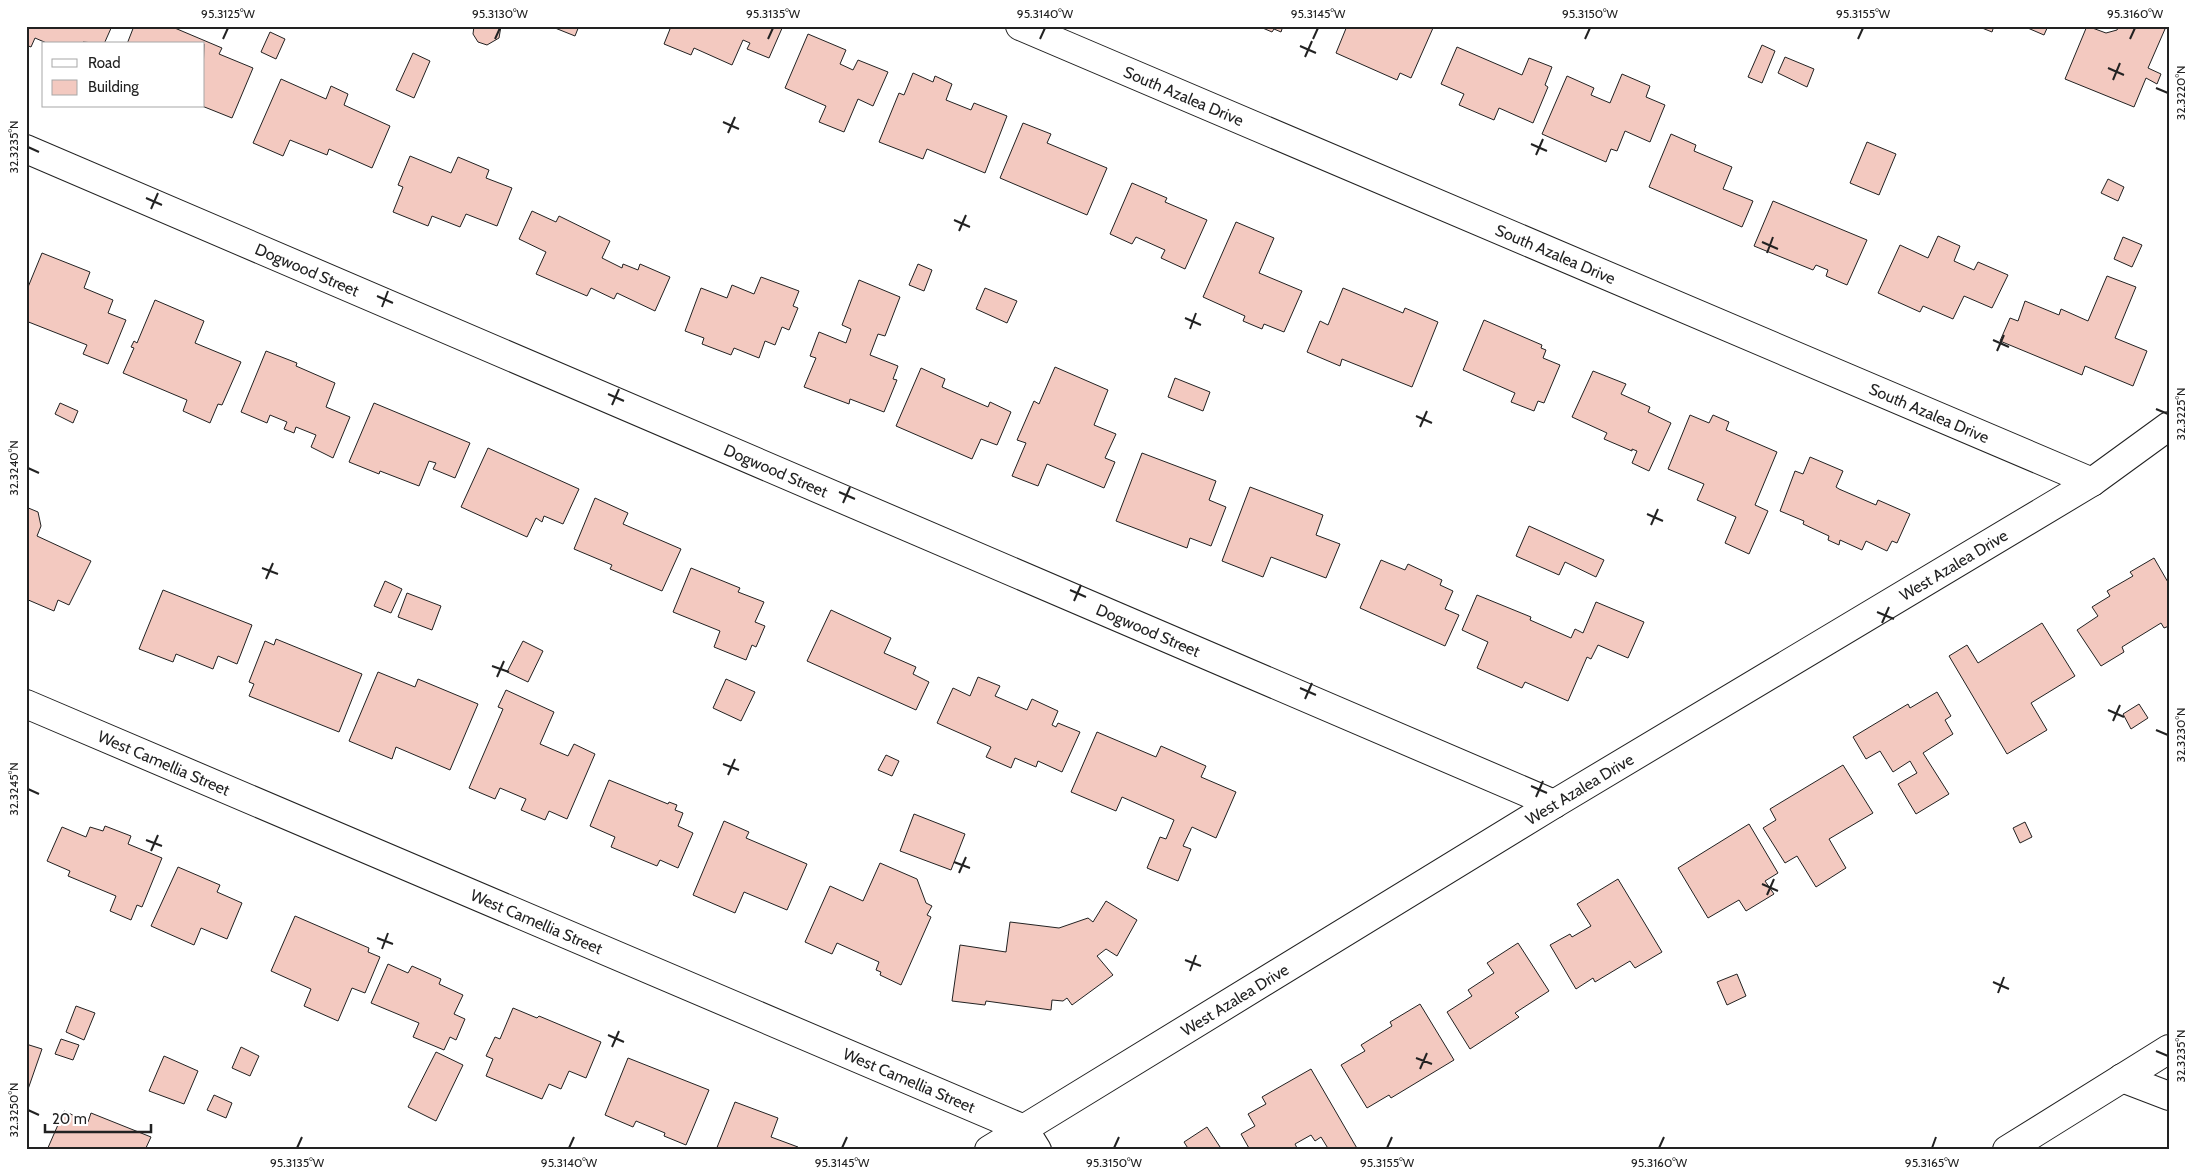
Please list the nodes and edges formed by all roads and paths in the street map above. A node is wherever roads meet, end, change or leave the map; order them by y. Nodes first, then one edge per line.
1 (1020, 26) edge
2 (26, 148) edge
3 (2169, 426) edge
4 (2092, 482) junction
5 (26, 704) edge
6 (1554, 804) junction
7 (2169, 1049) edge
8 (2122, 1078) junction
9 (2169, 1096) edge
10 (1030, 1139) edge
11 (989, 1150) edge
12 (2007, 1150) edge

1 - 4 street, South Azalea Drive
2 - 6 street, Dogwood Street
3 - 4 street, West Azalea Drive
4 - 6 street, West Azalea Drive
5 - 10 street, West Camellia Street
6 - 10 street, West Azalea Drive
7 - 8 street
8 - 9 street
8 - 12 street
10 - 11 street, West Azalea Drive

